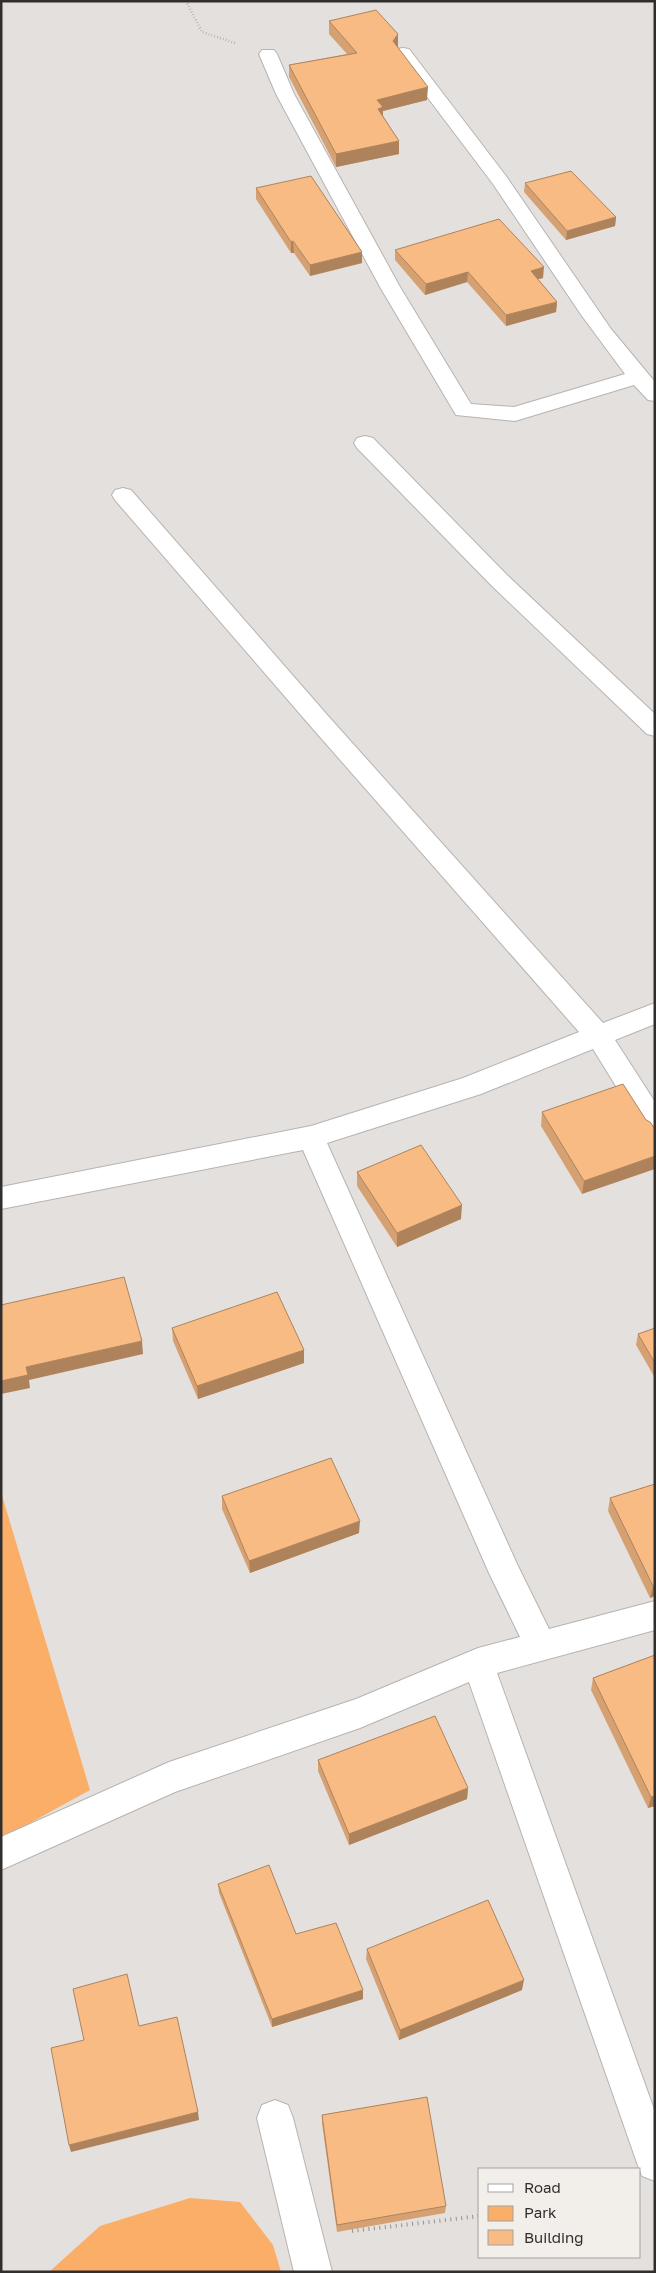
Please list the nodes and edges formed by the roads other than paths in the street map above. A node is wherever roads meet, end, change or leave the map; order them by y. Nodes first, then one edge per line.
1 (403, 53) edge
2 (268, 54) road end
3 (638, 377) junction
4 (655, 395) edge
5 (365, 443) dead end
6 (124, 495) dead end
7 (655, 728) edge
8 (655, 1013) edge
9 (598, 1035) junction
10 (655, 1125) edge
11 (311, 1138) junction
12 (1, 1198) edge
13 (655, 1615) edge
14 (542, 1647) junction
15 (478, 1663) junction
16 (1, 1854) edge
17 (275, 2118) dead end
18 (655, 2163) edge
19 (309, 2257) edge

1 - 3 street
2 - 3 street
3 - 4 street
5 - 7 street
6 - 9 street
8 - 9 street
9 - 10 street
9 - 11 street
11 - 12 street
11 - 14 street
13 - 14 street
14 - 15 street
15 - 16 street
15 - 18 street
17 - 19 street

